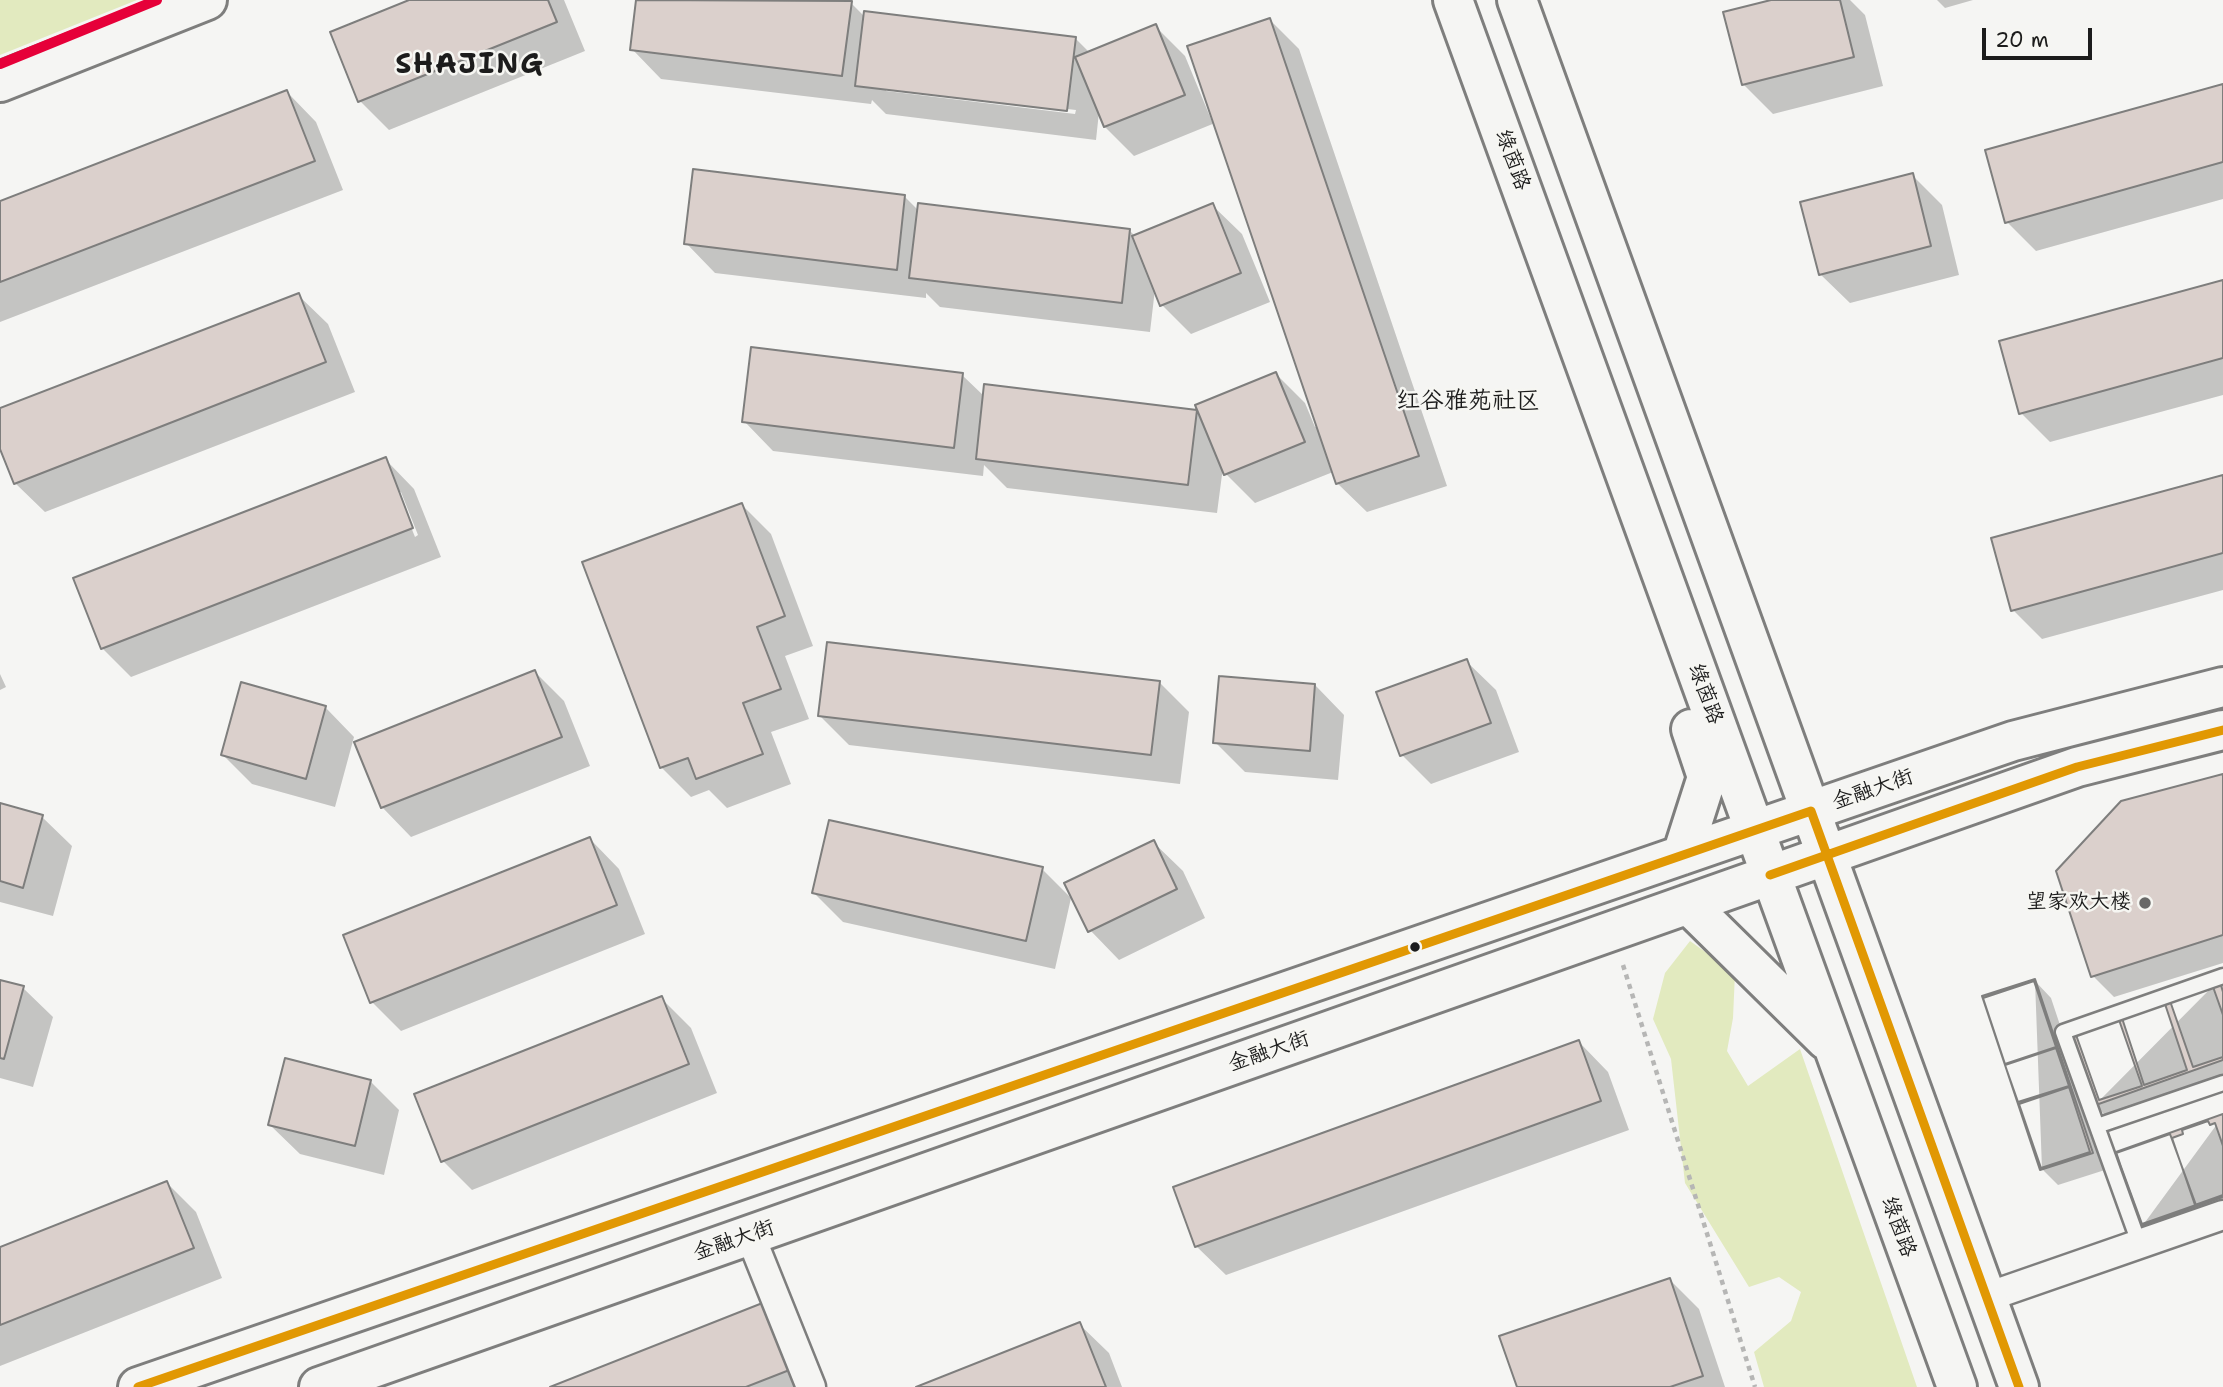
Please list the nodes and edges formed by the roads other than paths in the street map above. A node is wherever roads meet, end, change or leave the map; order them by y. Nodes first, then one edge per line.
1 (207, 0) edge
2 (1453, 0) edge
3 (1517, 0) edge
4 (0, 82) edge
5 (1657, 561) junction
6 (2223, 687) edge
7 (2223, 730) edge
8 (1811, 811) junction
9 (1755, 831) junction
10 (1826, 855) junction
11 (1682, 856) junction
12 (1771, 874) junction
13 (1688, 904) junction
14 (2223, 976) edge
15 (1833, 1046) junction
16 (2223, 1083) edge
17 (2097, 1126) junction
18 (2223, 1215) edge
19 (750, 1235) junction
20 (2139, 1243) junction
21 (1987, 1297) junction
22 (138, 1387) edge
23 (319, 1387) edge
24 (811, 1387) edge
25 (1956, 1387) edge
26 (2019, 1387) edge

1 - 4 street
2 - 5 street, 绿茵路
3 - 8 street
5 - 9 street, 绿茵路
5 - 11 street
6 - 8 street, 金融大街
7 - 10 street, 金融大街
8 - 9 street, 金融大街
8 - 10 street
9 - 11 street, 金融大街
9 - 12 street, 绿茵路
10 - 12 street, 金融大街
10 - 21 street
11 - 22 street, 金融大街
12 - 13 street, 金融大街
12 - 15 street, 绿茵路
13 - 15 street
13 - 19 street, 金融大街
14 - 17 lane
15 - 25 street, 绿茵路
16 - 17 lane
17 - 20 lane
18 - 20 street
19 - 23 street, 金融大街
19 - 24 street
20 - 21 street
21 - 26 street

